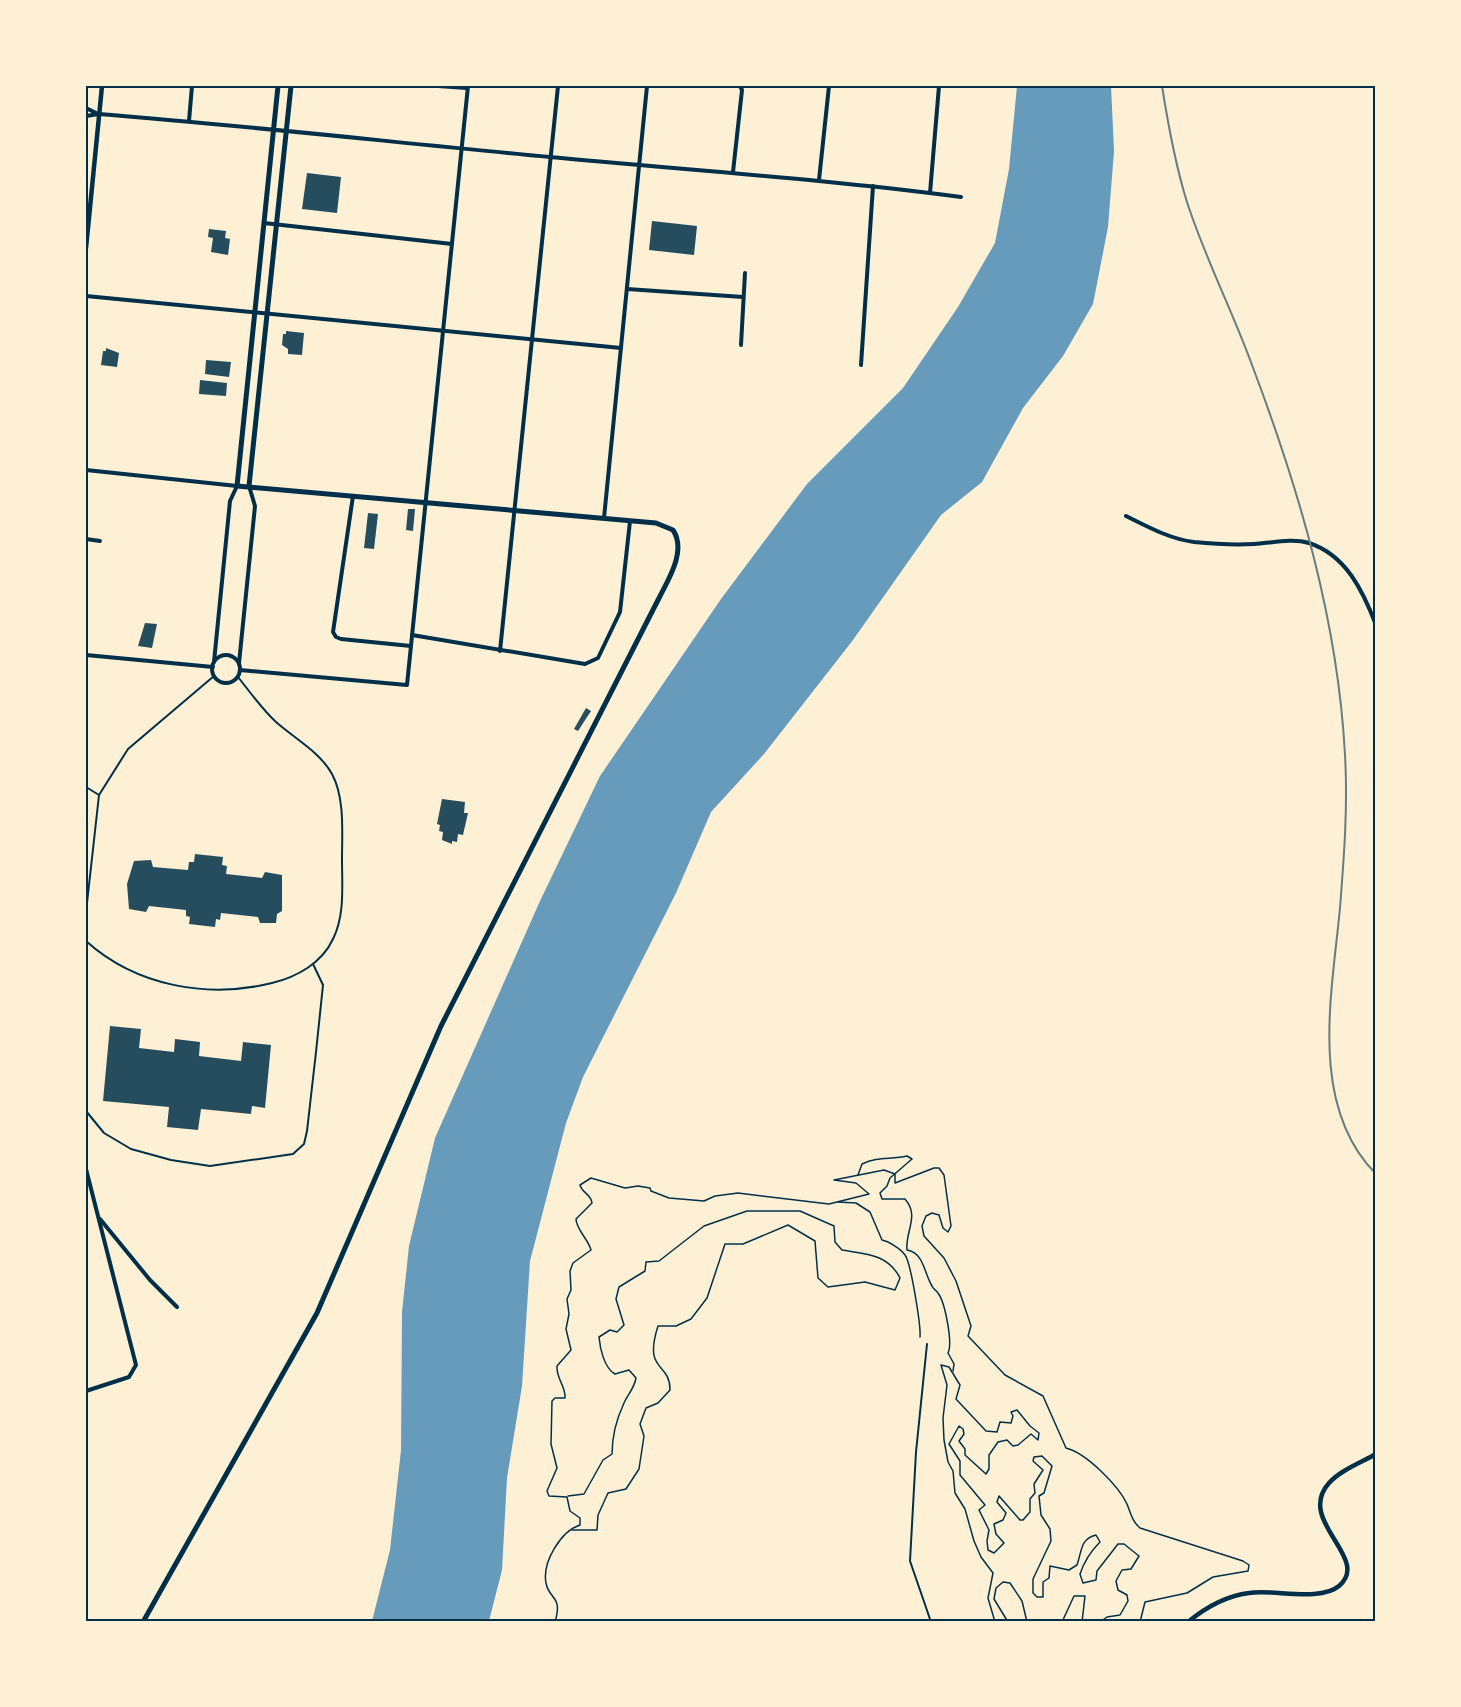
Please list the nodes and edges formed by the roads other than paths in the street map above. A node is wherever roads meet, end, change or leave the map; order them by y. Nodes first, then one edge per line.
1 (102, 86) edge
2 (192, 86) edge
3 (278, 86) edge
4 (291, 86) edge
5 (438, 86) edge
6 (558, 86) edge
7 (647, 86) edge
8 (740, 86) edge
9 (829, 86) edge
10 (939, 86) edge
11 (467, 87) edge
12 (86, 108) edge
13 (99, 114) junction
14 (86, 116) edge
15 (189, 121) junction
16 (273, 130) junction
17 (286, 130) junction
18 (461, 148) junction
19 (550, 157) junction
20 (639, 165) junction
21 (733, 172) junction
22 (819, 180) junction
23 (873, 186) junction
24 (930, 193) junction
25 (961, 197) dead end
26 (264, 224) junction
27 (276, 225) junction
28 (452, 244) junction
29 (86, 248) edge
30 (745, 273) dead end
31 (627, 289) junction
32 (86, 296) edge
33 (743, 297) junction
34 (255, 314) junction
35 (266, 315) junction
36 (443, 331) junction
37 (532, 339) junction
38 (741, 345) dead end
39 (621, 348) junction
40 (861, 365) dead end
41 (86, 470) edge
42 (237, 486) junction
43 (249, 486) junction
44 (353, 496) junction
45 (426, 502) junction
46 (515, 509) junction
47 (1126, 516) dead end
48 (604, 518) junction
49 (630, 521) junction
50 (86, 539) edge
51 (100, 541) dead end
52 (1376, 625) edge
53 (412, 634) junction
54 (411, 646) junction
55 (500, 651) junction
56 (86, 655) edge
57 (239, 663) junction
58 (213, 664) junction
59 (240, 670) junction
60 (214, 676) junction
61 (238, 677) junction
62 (86, 787) edge
63 (99, 795) junction
64 (86, 912) edge
65 (86, 941) edge
66 (313, 964) junction
67 (86, 1111) edge
68 (86, 1169) edge
69 (99, 1219) junction
70 (177, 1307) dead end
71 (927, 1344) dead end
72 (86, 1390) edge
73 (1376, 1455) edge
74 (143, 1622) edge
75 (931, 1622) edge
76 (1188, 1622) edge

1 - 13 street
2 - 15 street
3 - 16 main road
4 - 17 main road
5 - 11 street
6 - 19 street
7 - 20 street
8 - 21 street
9 - 22 street
10 - 24 street
11 - 18 street
12 - 13 street
13 - 14 street
13 - 15 street
13 - 29 street
15 - 16 street
16 - 17 street
16 - 26 main road
17 - 18 street
17 - 27 main road
18 - 19 street
18 - 28 street
19 - 20 street
19 - 37 street
20 - 21 street
20 - 31 street
21 - 22 street
22 - 23 street
23 - 24 street
23 - 40 street
24 - 25 street
26 - 27 street
26 - 34 main road
27 - 28 street
27 - 35 main road
28 - 36 street
30 - 33 street
31 - 33 street
31 - 39 street
32 - 34 street
33 - 38 street
34 - 35 street
34 - 42 main road
35 - 36 street
35 - 43 main road
36 - 37 street
36 - 45 street
37 - 39 street
37 - 46 street
39 - 48 street
41 - 42 street
42 - 43 main road
42 - 58 street
43 - 44 main road
43 - 57 street
44 - 45 main road
44 - 54 street
45 - 46 main road
45 - 53 street
46 - 48 main road
46 - 55 street
47 - 52 street
48 - 49 main road
49 - 55 street
49 - 74 main road
50 - 51 street
53 - 54 street
53 - 55 street
54 - 59 street
56 - 58 street
57 - 58 street
57 - 59 street
58 - 60 street
59 - 61 street
60 - 61 street
60 - 63 lane
61 - 66 lane
62 - 63 lane
63 - 64 lane
65 - 66 lane
66 - 67 lane
68 - 69 street
69 - 70 street
69 - 72 street
71 - 75 lane
73 - 76 street

